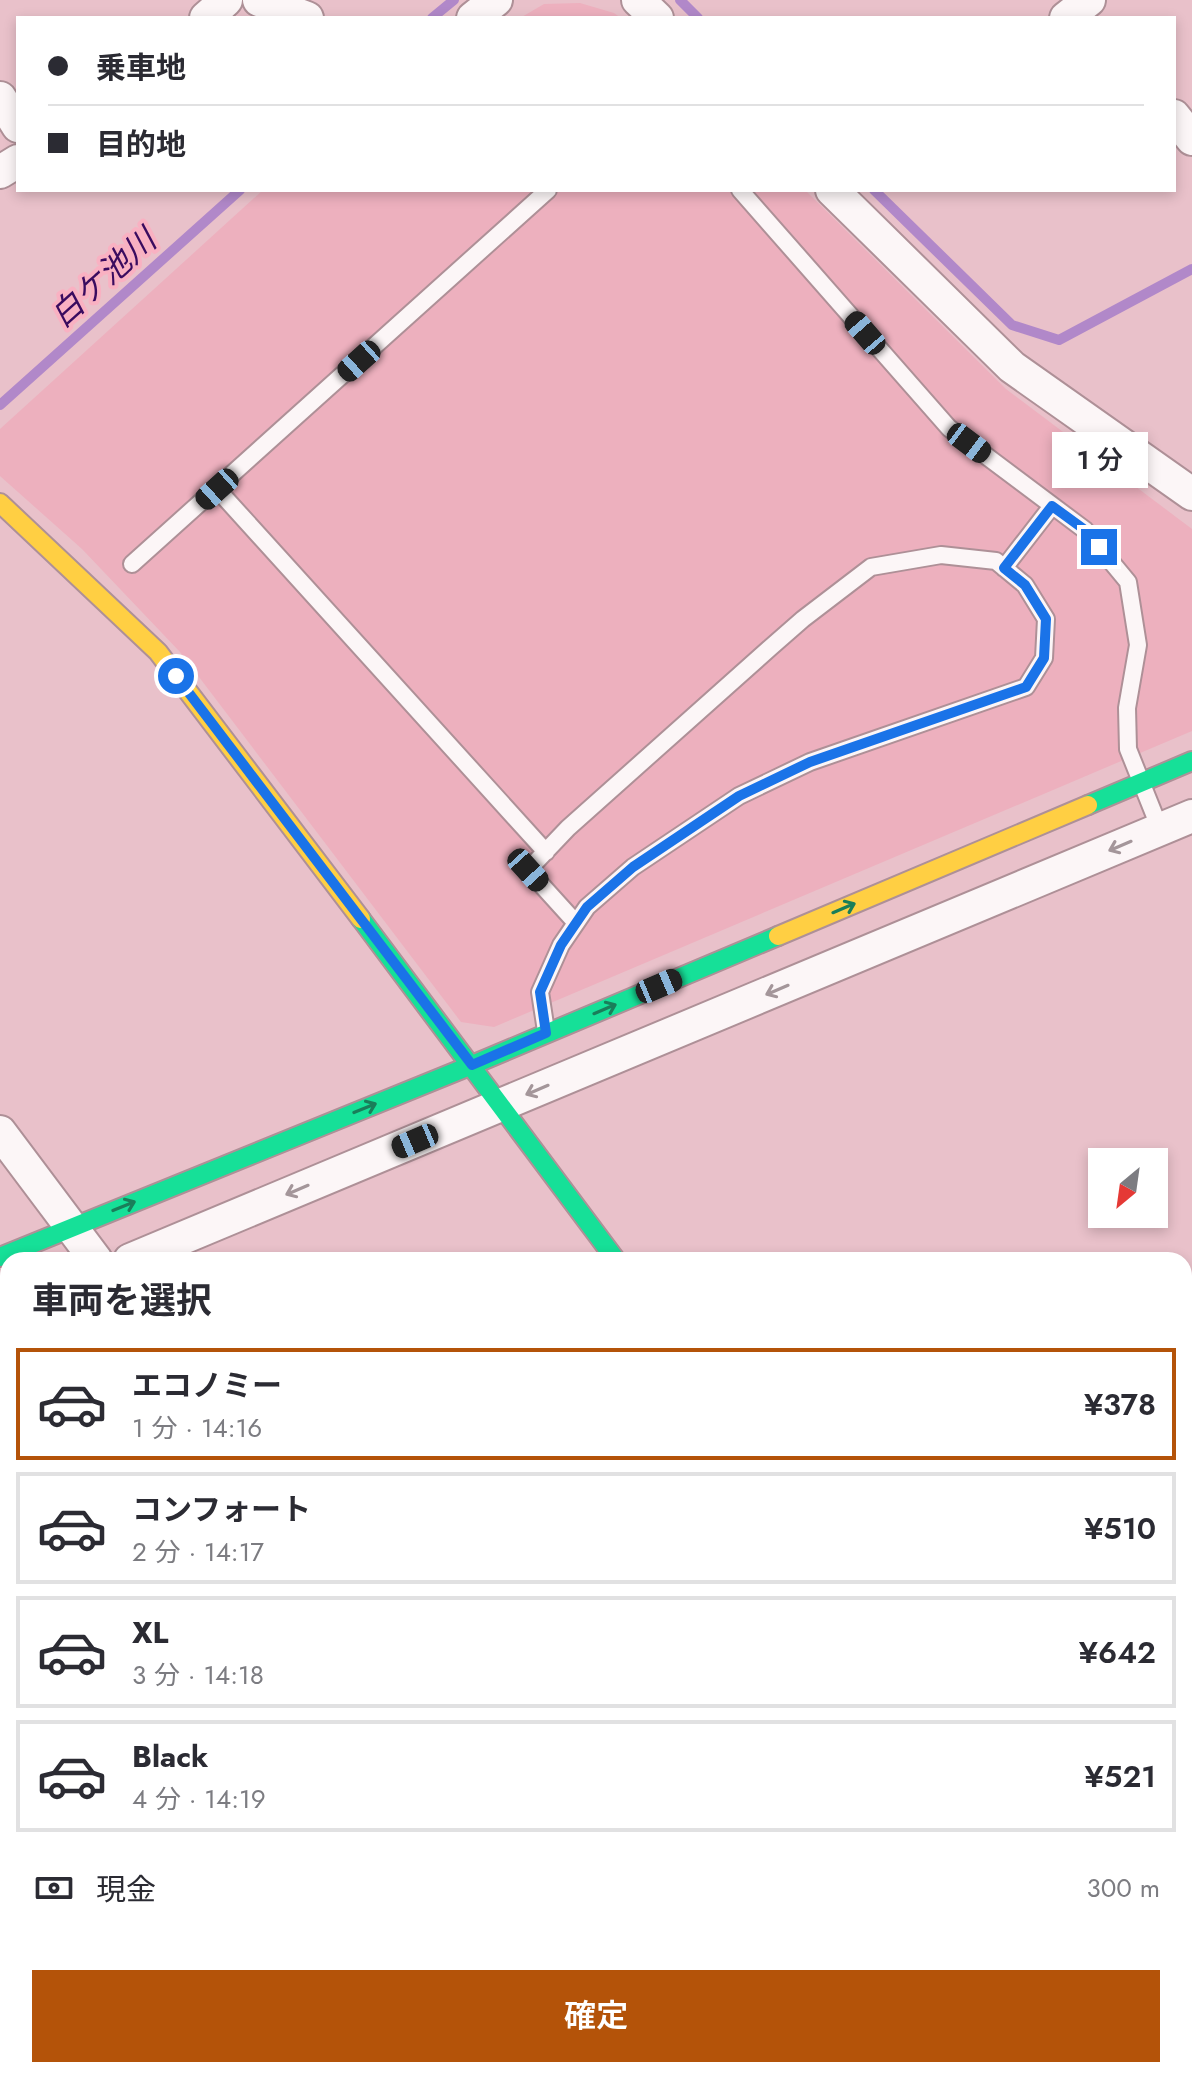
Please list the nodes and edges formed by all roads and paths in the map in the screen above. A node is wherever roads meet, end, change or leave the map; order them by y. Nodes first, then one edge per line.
1 (226, 0) edge
2 (259, 0) edge
3 (496, 0) edge
4 (638, 0) edge
5 (208, 16) edge
6 (302, 16) edge
7 (476, 16) edge
8 (655, 16) edge
9 (0, 98) edge
10 (1176, 119) edge
11 (16, 123) edge
12 (1192, 139) edge
13 (546, 192) edge
14 (742, 192) edge
15 (837, 192) edge
16 (217, 489) junction
17 (1192, 494) edge
18 (0, 503) edge
19 (1052, 506) junction
20 (132, 564) dead end
21 (1004, 568) junction
22 (1192, 761) edge
23 (1141, 783) junction
24 (1192, 816) edge
25 (1160, 829) junction
26 (546, 852) junction
27 (576, 923) junction
28 (546, 1033) junction
29 (472, 1065) junction
30 (500, 1105) junction
31 (0, 1132) edge
32 (71, 1228) junction
33 (12, 1252) edge
34 (90, 1252) edge
35 (149, 1252) edge
36 (610, 1252) edge

1 - 5 street
2 - 6 street
3 - 7 street
4 - 8 street
9 - 11 street
10 - 12 street
13 - 16 lane
14 - 19 lane
15 - 17 street
16 - 20 lane
16 - 26 lane
18 - 29 main road
19 - 21 lane
19 - 23 lane
21 - 26 lane
21 - 27 lane
22 - 23 main road
23 - 25 lane
28 -> 23 main road
24 - 25 street
25 -> 30 street
26 - 27 lane
27 - 28 lane
28 - 29 main road
29 - 30 main road
32 -> 29 main road
30 -> 35 street
30 - 36 main road
31 - 32 street
32 - 33 main road
32 - 34 street

